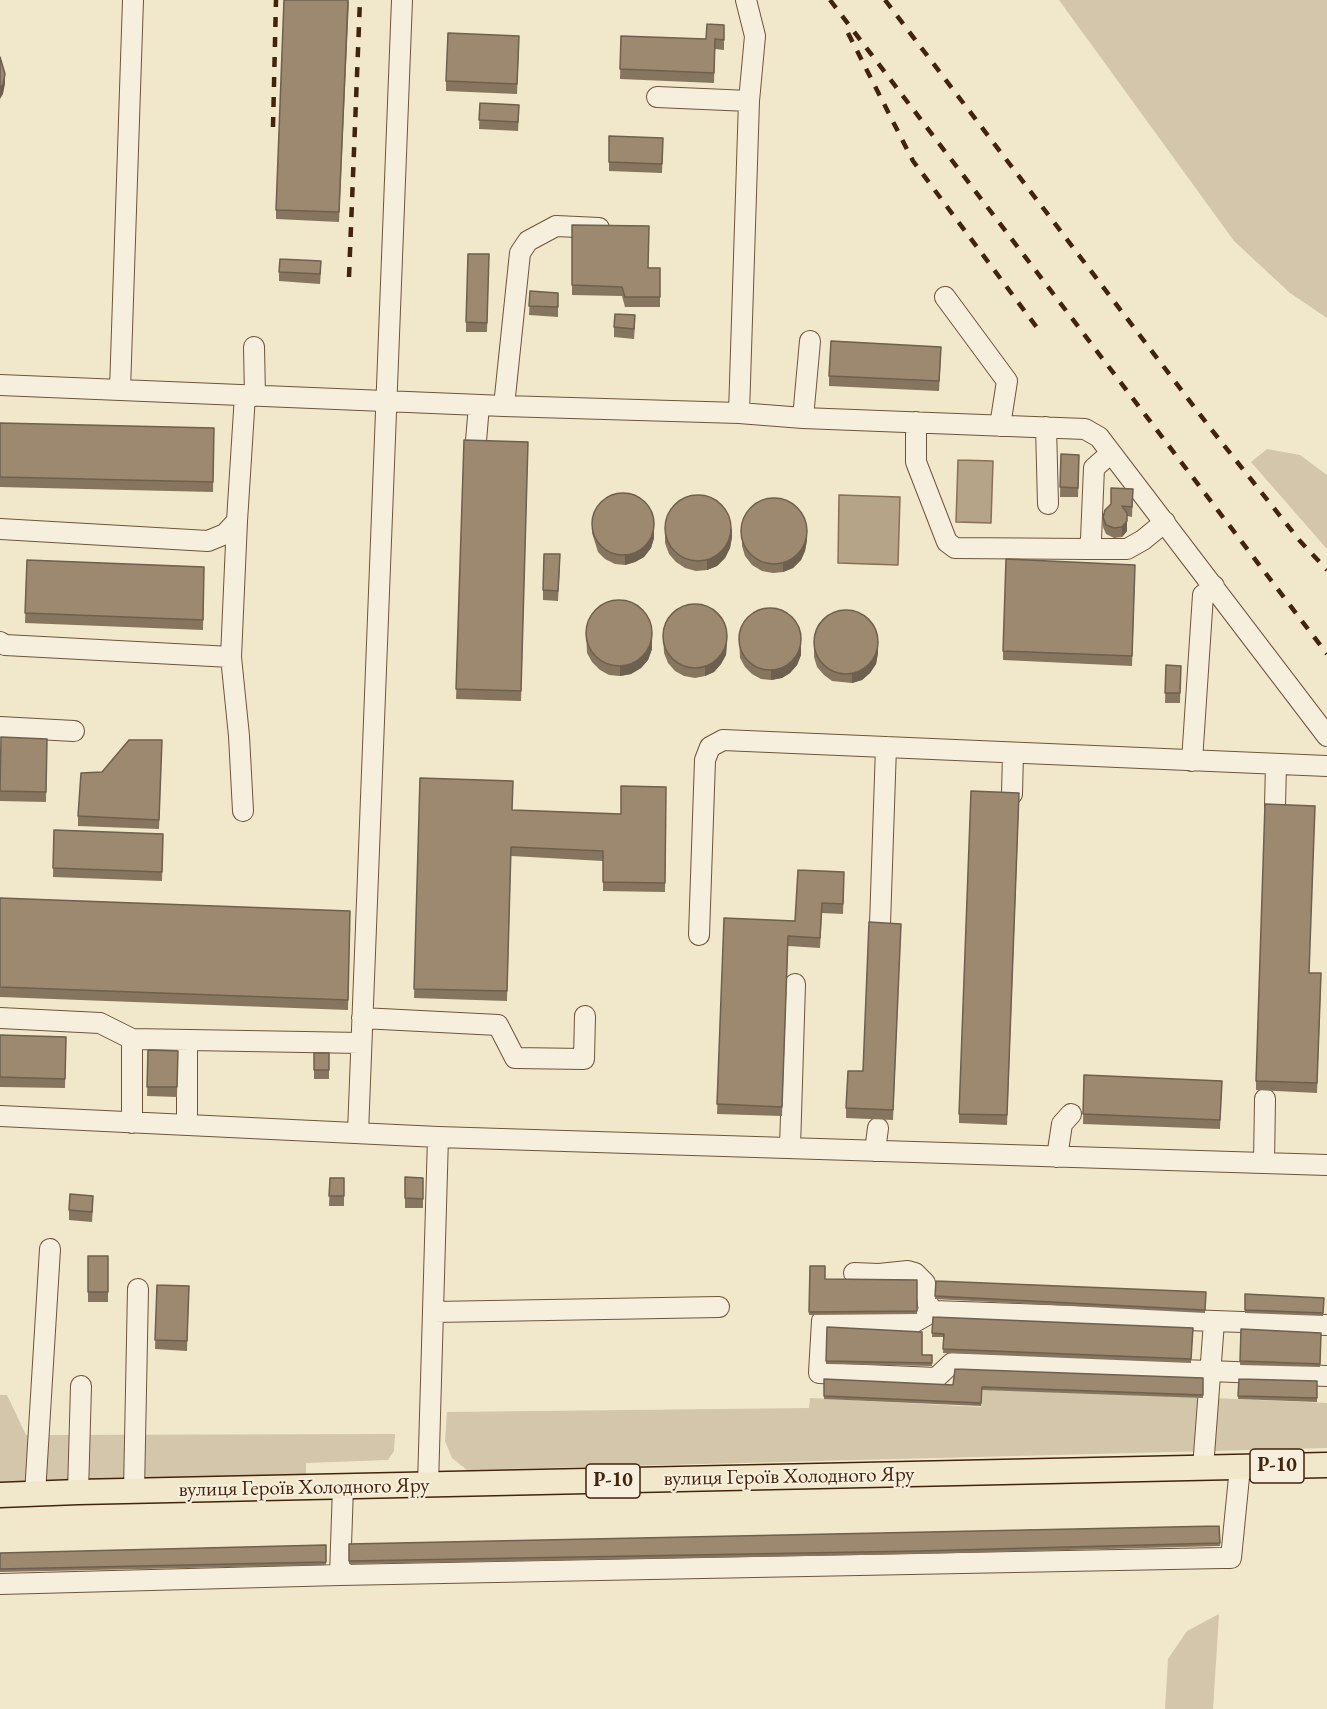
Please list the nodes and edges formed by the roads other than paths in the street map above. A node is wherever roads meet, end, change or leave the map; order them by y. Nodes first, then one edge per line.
1 (133, 0) edge
2 (402, 0) edge
3 (746, 0) edge
4 (657, 97) dead end
5 (749, 101) junction
6 (622, 229) edge
7 (945, 297) dead end
8 (810, 341) dead end
9 (254, 347) dead end
10 (0, 385) edge
11 (120, 390) junction
12 (250, 396) junction
13 (387, 402) junction
14 (479, 405) junction
15 (504, 406) junction
16 (739, 413) junction
17 (803, 418) junction
18 (916, 422) junction
19 (1000, 426) junction
20 (1046, 427) junction
21 (476, 441) edge
22 (1111, 453) junction
23 (1048, 504) dead end
24 (237, 521) junction
25 (1165, 522) junction
26 (0, 529) edge
27 (1088, 549) junction
28 (1214, 586) junction
29 (0, 642) edge
30 (231, 657) junction
31 (0, 727) edge
32 (74, 731) dead end
33 (1327, 736) edge
34 (886, 747) junction
35 (1013, 753) junction
36 (1192, 760) junction
37 (1276, 764) junction
38 (1327, 766) edge
39 (1012, 794) edge
40 (1275, 806) edge
41 (243, 811) dead end
42 (880, 924) edge
43 (699, 935) dead end
44 (795, 984) dead end
45 (585, 1016) dead end
46 (0, 1018) edge
47 (362, 1018) junction
48 (132, 1039) junction
49 (187, 1040) junction
50 (361, 1043) junction
51 (1265, 1099) dead end
52 (1071, 1114) dead end
53 (0, 1116) edge
54 (132, 1123) junction
55 (187, 1125) junction
56 (878, 1128) dead end
57 (358, 1133) junction
58 (438, 1137) junction
59 (790, 1148) junction
60 (875, 1151) junction
61 (1057, 1157) junction
62 (1264, 1163) junction
63 (1327, 1165) edge
64 (50, 1249) dead end
65 (854, 1273) dead end
66 (138, 1289) dead end
67 (719, 1308) dead end
68 (934, 1311) junction
69 (434, 1312) junction
70 (1214, 1322) junction
71 (1327, 1325) edge
72 (1212, 1371) junction
73 (1327, 1377) edge
74 (81, 1386) dead end
75 (1327, 1465) edge
76 (1240, 1467) junction
77 (1203, 1468) junction
78 (428, 1485) junction
79 (343, 1487) junction
80 (78, 1491) junction
81 (134, 1491) junction
82 (35, 1494) junction
83 (0, 1495) edge
84 (340, 1575) junction
85 (0, 1584) edge

1 - 11 lane
2 - 13 lane
3 - 5 lane
4 - 5 lane
5 - 16 lane
6 - 15 lane
7 - 19 lane
8 - 17 lane
9 - 12 lane
10 - 11 lane
11 - 12 lane
12 - 13 lane
12 - 24 lane
13 - 14 lane
13 - 47 lane
14 - 15 lane
14 - 21 lane
15 - 16 lane
16 - 17 lane
17 - 18 lane
18 - 19 lane
18 - 27 lane
19 - 20 lane
20 - 22 lane
20 - 23 lane
22 - 25 lane
22 - 27 lane
24 - 26 lane
24 - 30 lane
25 - 27 lane
25 - 28 lane
28 - 33 lane
28 - 36 lane
29 - 30 lane
30 - 41 lane
31 - 32 lane
34 - 35 lane
34 - 42 lane
34 - 43 lane
35 - 36 lane
35 - 39 lane
36 - 37 lane
37 - 38 lane
37 - 40 lane
44 - 59 lane
45 - 47 lane
46 - 48 lane
47 - 50 lane
48 - 49 lane
48 - 54 lane
49 - 50 lane
49 - 55 lane
50 - 57 lane
51 - 62 lane
52 - 61 lane
53 - 54 lane
54 - 55 lane
55 - 57 lane
56 - 60 lane
57 - 58 lane
58 - 59 lane
58 - 69 lane
59 - 60 lane
60 - 61 lane
61 - 62 lane
62 - 63 lane
64 - 82 lane
65 - 68 lane
66 - 81 lane
67 - 69 lane
68 - 70 lane
68 - 72 lane
69 - 78 lane
70 - 71 lane
70 - 72 lane
72 - 73 lane
72 - 77 lane
74 - 80 lane
75 - 76 main road, вулиця Героїв Холодного Яру / Р-10
76 - 77 main road, вулиця Героїв Холодного Яру / Р-10
76 - 84 lane
77 - 78 main road, вулиця Героїв Холодного Яру / Р-10
78 - 79 main road, вулиця Героїв Холодного Яру / Р-10
79 - 81 main road, вулиця Героїв Холодного Яру / Р-10
79 - 84 lane
80 - 81 main road, вулиця Героїв Холодного Яру / Р-10
80 - 82 main road, вулиця Героїв Холодного Яру / Р-10
82 - 83 main road, вулиця Героїв Холодного Яру / Р-10
84 - 85 lane

